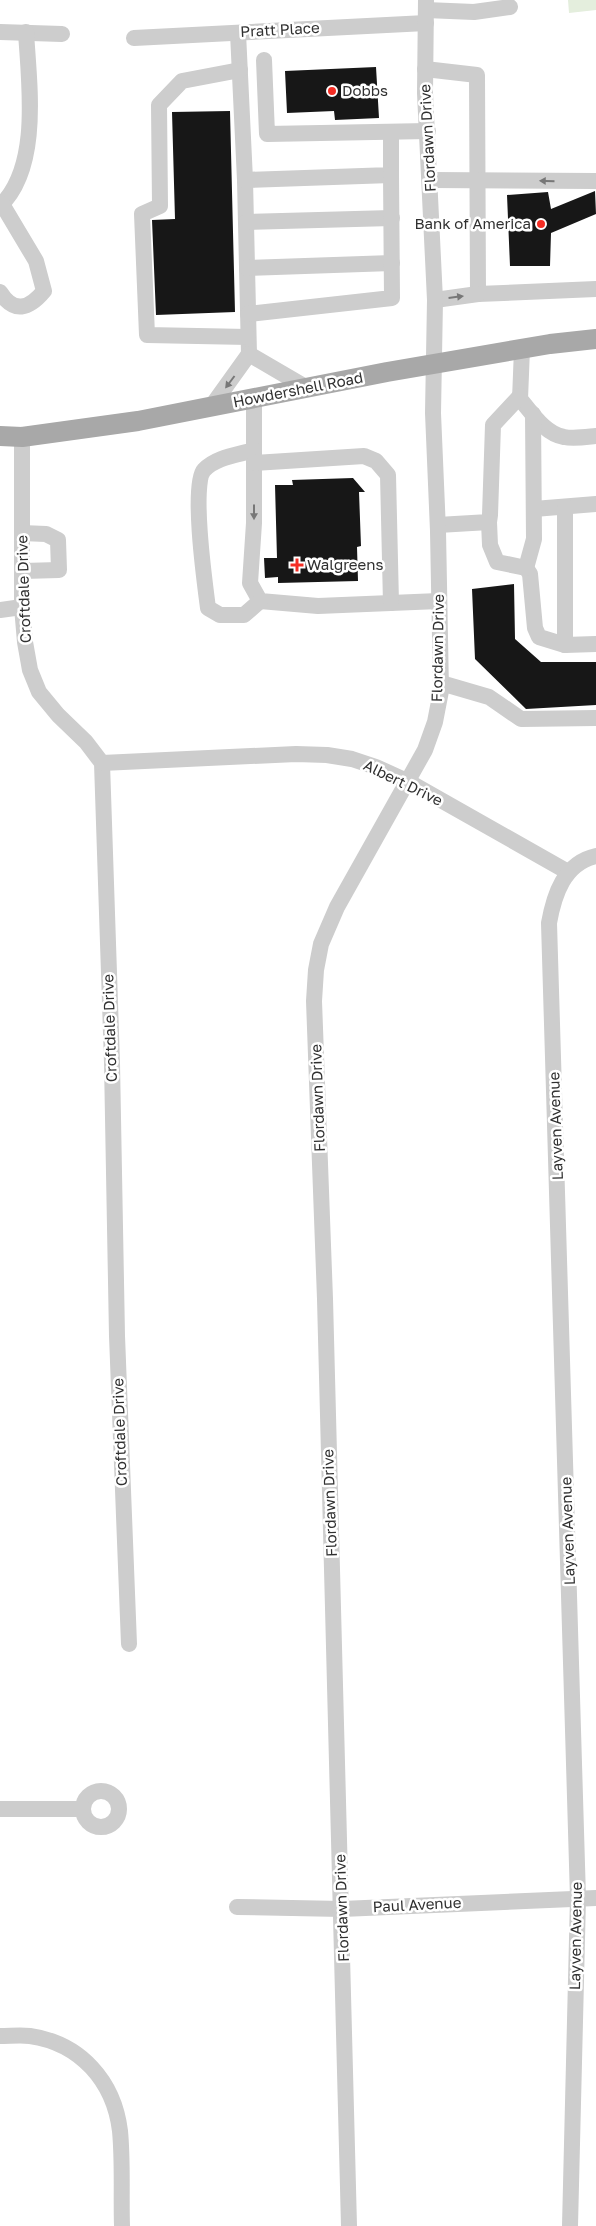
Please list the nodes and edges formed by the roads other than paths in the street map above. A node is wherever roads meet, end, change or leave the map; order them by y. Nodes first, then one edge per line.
1 (461, 6) edge
2 (510, 7) dead end
3 (426, 11) edge
4 (0, 32) edge
5 (26, 32) junction
6 (238, 33) junction
7 (62, 34) dead end
8 (134, 38) dead end
9 (264, 60) dead end
10 (426, 69) junction
11 (240, 70) junction
12 (428, 131) junction
13 (391, 132) junction
14 (267, 134) junction
15 (243, 136) junction
16 (391, 175) junction
17 (245, 180) junction
18 (431, 180) junction
19 (477, 180) junction
20 (596, 181) edge
21 (1, 205) edge
22 (392, 218) junction
23 (246, 222) junction
24 (392, 263) junction
25 (247, 268) junction
26 (596, 289) edge
27 (0, 292) edge
28 (478, 294) junction
29 (435, 300) junction
30 (248, 314) junction
31 (248, 337) junction
32 (596, 339) edge
33 (522, 349) junction
34 (249, 354) junction
35 (434, 364) junction
36 (308, 388) junction
37 (520, 396) junction
38 (254, 399) junction
39 (211, 407) junction
40 (533, 414) junction
41 (0, 436) edge
42 (596, 436) edge
43 (22, 437) junction
44 (254, 457) junction
45 (596, 504) edge
46 (566, 507) junction
47 (534, 510) junction
48 (488, 522) junction
49 (438, 525) junction
50 (22, 532) junction
51 (526, 568) junction
52 (23, 571) junction
53 (260, 601) junction
54 (439, 601) junction
55 (391, 603) junction
56 (22, 607) junction
57 (0, 610) edge
58 (596, 644) edge
59 (565, 645) junction
60 (441, 683) junction
61 (596, 718) edge
62 (102, 763) junction
63 (408, 782) junction
64 (596, 856) edge
65 (568, 872) junction
66 (129, 1644) dead end
67 (0, 1809) edge
68 (83, 1809) dead end
69 (578, 1898) junction
70 (596, 1898) edge
71 (237, 1907) dead end
72 (342, 1909) junction
73 (0, 2036) edge
74 (122, 2226) edge
75 (349, 2226) edge
76 (570, 2226) edge

1 - 2 street, Pratt Place
1 - 3 street, Pratt Place
3 - 6 street, Pratt Place
3 - 10 street, Flordawn Drive
4 - 5 street
5 - 7 street
5 - 21 street
6 - 8 street, Pratt Place
6 - 11 street
9 - 14 street
10 - 12 street, Flordawn Drive
10 - 19 street
11 - 15 street
11 - 31 street
12 - 13 street
12 - 18 street, Flordawn Drive
13 - 14 street
13 - 16 street
14 - 15 street
15 - 17 street
16 - 17 street
16 - 22 street
17 - 23 street
18 - 19 street
18 - 29 street, Flordawn Drive
20 -> 19 street
19 - 28 street
21 - 27 street
22 - 23 street
22 - 24 street
23 - 25 street
24 - 25 street
24 - 30 street
25 - 30 street
26 - 28 street
29 -> 28 street
29 - 35 street, Flordawn Drive
30 - 31 street
31 - 34 street
32 - 33 main road, Howdershell Road
33 - 35 main road, Howdershell Road
33 - 37 street
34 - 36 street
34 -> 39 street
35 - 36 main road, Howdershell Road
35 - 49 street, Flordawn Drive
36 - 38 main road, Howdershell Road
37 - 40 street
37 - 48 street
38 - 39 main road, Howdershell Road
38 - 44 street
39 - 43 main road, Howdershell Road
40 - 42 street
40 - 47 street
41 - 43 main road, Howdershell Road
43 - 50 street, Croftdale Drive
44 -> 53 street
44 - 53 street
44 - 55 street
45 - 46 street
46 - 47 street
46 - 59 street
47 - 51 street
48 - 49 street
48 - 51 street
49 - 54 street, Flordawn Drive
50 - 52 street, Croftdale Drive
50 - 52 street
51 - 59 street
52 - 56 street, Croftdale Drive
53 - 55 street
54 - 55 street
54 - 60 street, Flordawn Drive
56 - 57 street
56 - 62 street, Croftdale Drive
58 - 59 street
60 - 61 street
60 - 63 street, Flordawn Drive
62 - 63 street, Albert Drive
62 - 66 street, Croftdale Drive
63 - 65 street, Albert Drive
63 - 72 street, Flordawn Drive
64 - 65 street, Layven Avenue
65 - 69 street, Layven Avenue
67 - 68 street
69 - 70 street, Paul Avenue
69 - 72 street, Paul Avenue
69 - 76 street, Layven Avenue
71 - 72 street, Paul Avenue
72 - 75 street, Flordawn Drive
73 - 74 street

